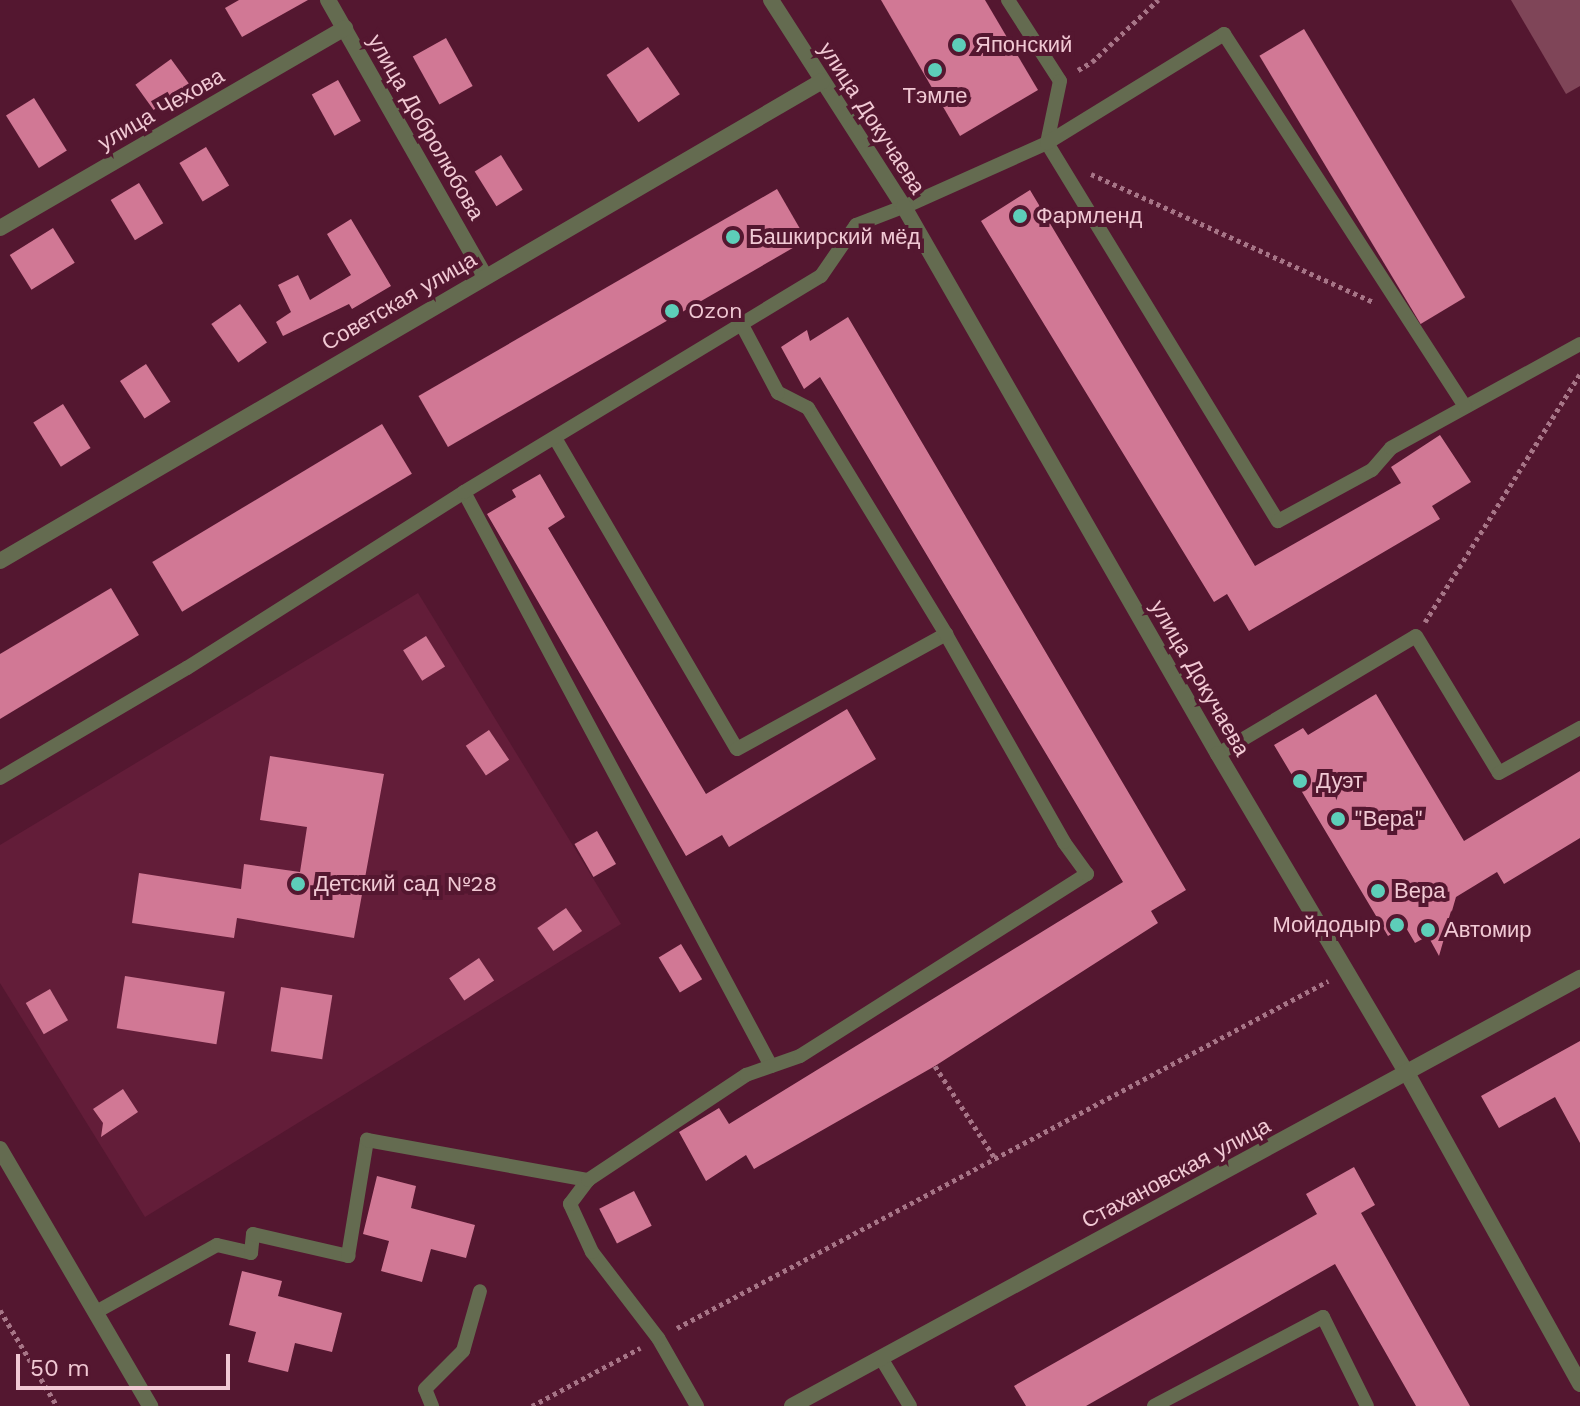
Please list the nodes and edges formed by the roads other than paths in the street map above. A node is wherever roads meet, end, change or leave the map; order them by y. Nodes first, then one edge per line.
1 (328, 0) edge
2 (771, 0) edge
3 (1008, 0) edge
4 (345, 28) junction
5 (822, 81) junction
6 (1047, 143) junction
7 (903, 207) junction
8 (0, 228) edge
9 (485, 276) junction
10 (741, 323) junction
11 (1580, 344) edge
12 (1465, 407) junction
13 (555, 438) junction
14 (464, 492) junction
15 (0, 561) edge
16 (946, 634) junction
17 (1580, 728) edge
18 (1218, 754) junction
19 (0, 778) edge
20 (1580, 978) edge
21 (771, 1066) junction
22 (1407, 1073) junction
23 (0, 1149) edge
24 (588, 1180) junction
25 (480, 1291) dead end
26 (96, 1312) junction
27 (881, 1358) junction
28 (1580, 1384) edge
29 (150, 1406) edge
30 (432, 1406) edge
31 (697, 1406) edge
32 (792, 1406) edge
33 (910, 1406) edge
34 (1154, 1406) edge
35 (1367, 1406) edge

1 - 4 street, улица Добролюбова
2 - 5 street, улица Докучаева
3 - 6 lane
4 - 8 street, улица Чехова
4 - 9 street, улица Добролюбова
5 - 7 street, улица Докучаева
5 - 9 street, Советская улица
6 - 7 lane
6 - 12 lane
6 - 12 lane
7 - 10 lane
7 - 18 street, улица Докучаева
9 - 15 street, Советская улица
10 - 13 lane
10 - 16 lane
11 - 12 lane
13 - 14 lane
13 - 16 lane
14 - 19 lane
14 - 21 lane
16 - 21 lane
17 - 18 lane
18 - 22 street, улица Докучаева
20 - 22 street, Стахановская улица
21 - 24 lane
22 - 27 street, Стахановская улица
22 - 28 street, улица Докучаева
23 - 26 street
24 - 26 lane
24 - 31 lane
25 - 30 lane
26 - 29 street
27 - 32 street, Стахановская улица
27 - 33 lane
34 - 35 lane

